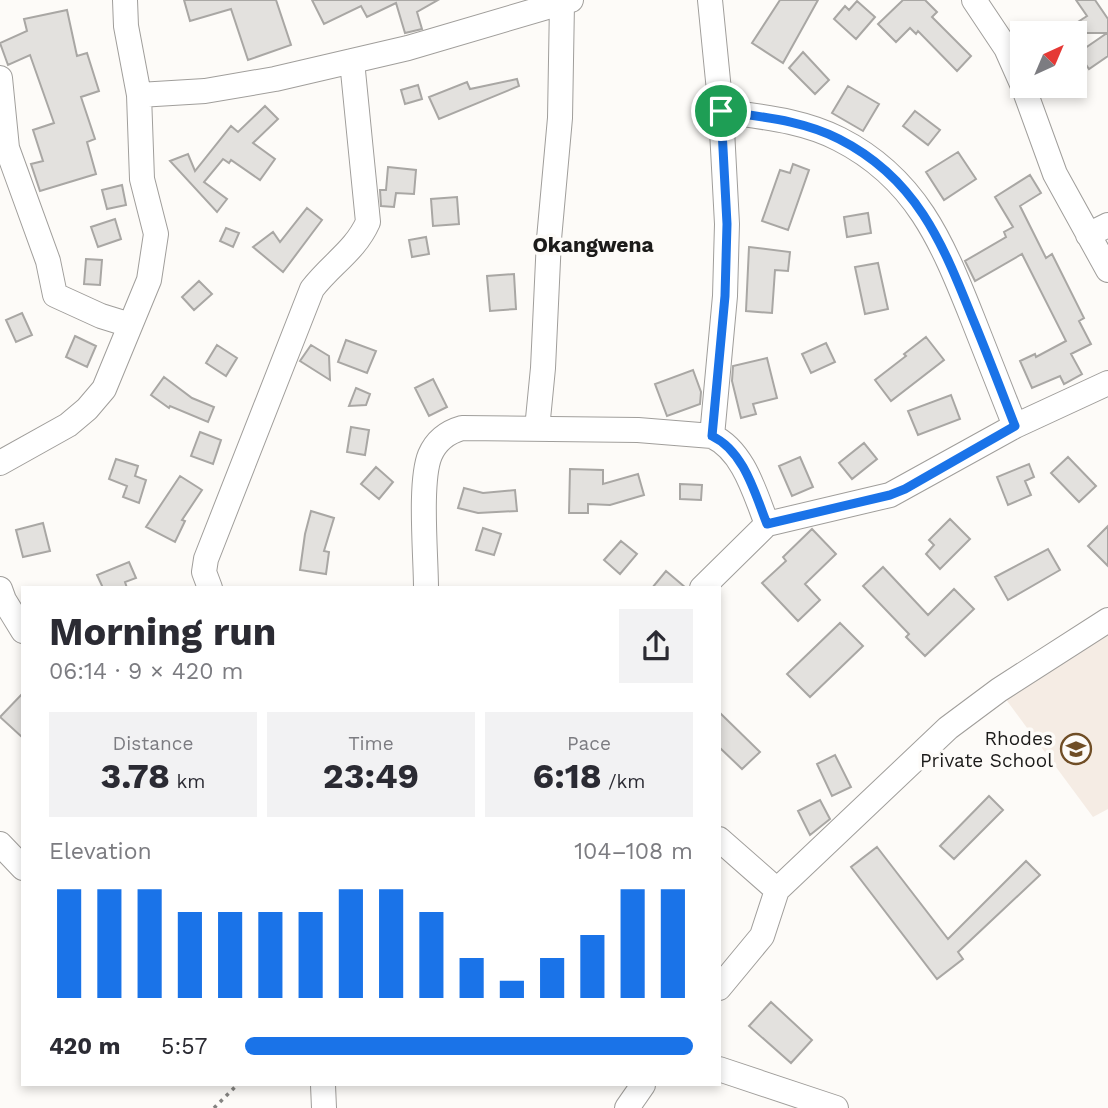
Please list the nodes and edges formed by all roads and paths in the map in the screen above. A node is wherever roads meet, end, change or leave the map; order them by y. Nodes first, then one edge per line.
1 (125, 0) edge
2 (710, 0) edge
3 (974, 0) edge
4 (566, 2) edge
5 (1010, 57) edge
6 (352, 61) junction
7 (0, 78) edge
8 (139, 95) junction
9 (1028, 98) edge
10 (721, 111) junction
11 (1098, 230) edge
12 (1108, 270) edge
13 (130, 325) junction
14 (1108, 383) edge
15 (1015, 426) junction
16 (537, 429) junction
17 (712, 436) junction
18 (0, 463) edge
19 (767, 524) junction
20 (209, 586) edge
21 (426, 586) edge
22 (704, 586) edge
23 (0, 589) edge
24 (1108, 620) edge
25 (21, 628) edge
26 (721, 841) edge
27 (0, 844) edge
28 (21, 866) edge
29 (777, 890) junction
30 (721, 986) edge
31 (721, 1070) edge
32 (236, 1086) edge
33 (323, 1086) edge
34 (642, 1086) edge
35 (214, 1108) edge
36 (324, 1108) edge
37 (626, 1108) edge
38 (836, 1108) edge

1 - 8 street
2 - 10 street
3 - 5 street
4 - 6 street
4 - 16 street
6 - 8 street
6 - 20 street
7 - 13 street
8 - 13 street
9 - 11 street
10 - 15 street
10 - 17 street
11 - 12 street
13 - 18 street
14 - 15 street
15 - 19 street
16 - 17 street
16 - 21 street
17 - 19 street
19 - 22 street
23 - 25 street
24 - 29 street
26 - 29 street
27 - 28 street
29 - 30 street
31 - 38 street
32 - 35 path
33 - 36 street
34 - 37 street

